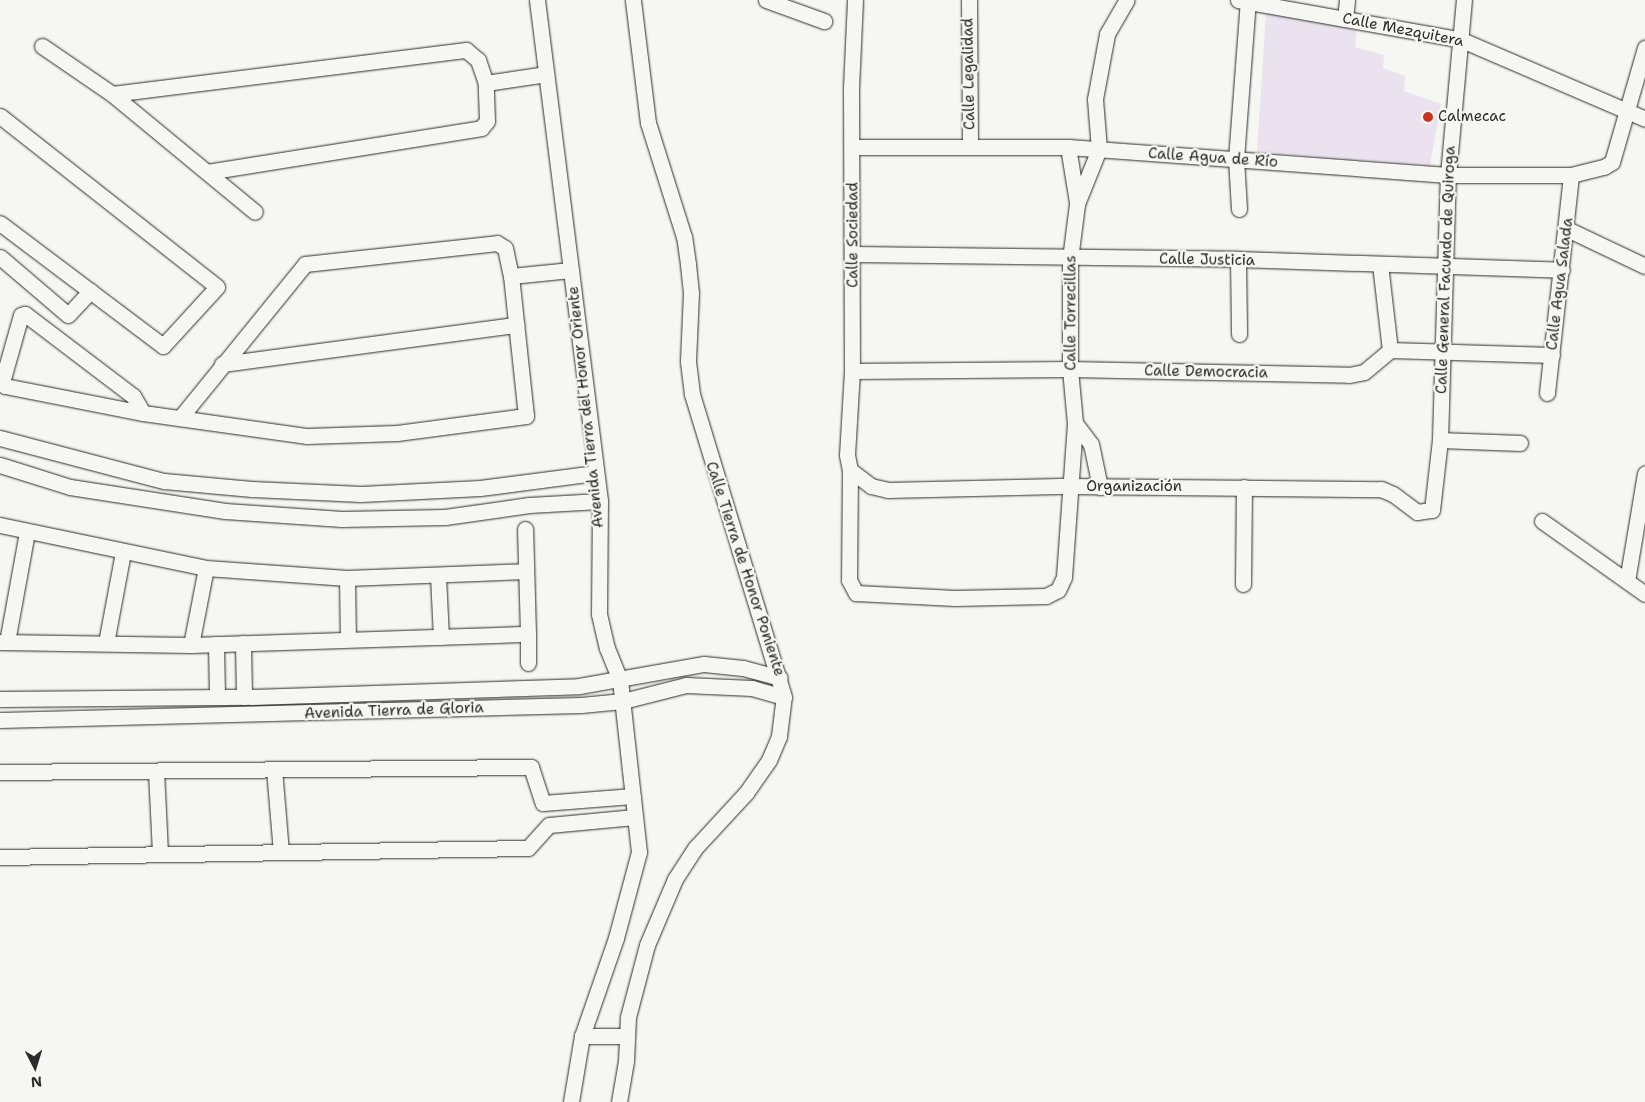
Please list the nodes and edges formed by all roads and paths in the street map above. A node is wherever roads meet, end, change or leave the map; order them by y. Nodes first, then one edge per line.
1 (537, 0) edge
2 (633, 0) edge
3 (766, 0) edge
4 (855, 0) edge
5 (969, 0) edge
6 (1127, 0) edge
7 (1244, 0) edge
8 (1346, 0) edge
9 (1464, 0) edge
10 (1345, 19) junction
11 (824, 21) dead end
12 (1462, 40) junction
13 (42, 46) dead end
14 (1645, 48) edge
15 (546, 74) junction
16 (486, 83) junction
17 (112, 94) junction
18 (1629, 110) junction
19 (0, 116) edge
20 (1645, 119) edge
21 (854, 147) junction
22 (970, 147) junction
23 (1068, 147) junction
24 (1099, 149) junction
25 (1236, 160) junction
26 (207, 172) junction
27 (1448, 174) junction
28 (1571, 175) junction
29 (1077, 204) junction
30 (1239, 209) dead end
31 (255, 212) dead end
32 (0, 223) edge
33 (1567, 229) junction
34 (853, 254) junction
35 (0, 257) edge
36 (1070, 259) junction
37 (1238, 259) junction
38 (1380, 264) junction
39 (1645, 266) edge
40 (1445, 267) junction
41 (571, 270) junction
42 (1562, 270) junction
43 (511, 276) junction
44 (90, 291) junction
45 (516, 325) junction
46 (1239, 334) dead end
47 (1390, 350) junction
48 (1442, 353) junction
49 (1552, 355) junction
50 (222, 364) junction
51 (1070, 369) junction
52 (852, 371) junction
53 (1547, 393) dead end
54 (143, 413) junction
55 (180, 418) junction
56 (1075, 423) junction
57 (0, 438) edge
58 (1440, 440) junction
59 (1520, 442) dead end
60 (0, 465) edge
61 (850, 470) junction
62 (596, 473) junction
63 (1645, 473) edge
64 (1070, 486) junction
65 (1100, 486) junction
66 (1244, 487) junction
67 (600, 501) junction
68 (1425, 511) joint
69 (1542, 521) dead end
70 (0, 525) edge
71 (525, 529) dead end
72 (27, 532) junction
73 (123, 552) junction
74 (206, 568) junction
75 (526, 571) junction
76 (438, 576) junction
77 (347, 578) junction
78 (1627, 581) junction
79 (1243, 584) dead end
80 (1058, 590) joint
81 (1645, 594) edge
82 (528, 634) junction
83 (441, 636) junction
84 (348, 639) junction
85 (4, 642) edge
86 (243, 643) junction
87 (106, 644) junction
88 (216, 644) junction
89 (191, 645) junction
90 (528, 663) dead end
91 (780, 678) junction
92 (620, 680) junction
93 (217, 697) junction
94 (244, 697) junction
95 (784, 697) junction
96 (0, 698) edge
97 (623, 701) junction
98 (0, 720) edge
99 (274, 770) junction
100 (156, 771) junction
101 (0, 772) edge
102 (633, 796) junction
103 (635, 817) junction
104 (281, 852) junction
105 (160, 854) junction
106 (0, 857) edge
107 (582, 1036) junction
108 (625, 1036) junction
109 (571, 1102) edge
110 (619, 1102) edge

1 - 15 street, Avenida Tierra del Honor Oriente
2 - 91 street, Calle Tierra de Honor Poniente
3 - 11 street
4 - 21 street, Calle Sociedad
5 - 22 street, Calle Legalidad
6 - 24 street, Calle Torrecillas
7 - 10 street, Calle Mezquitera
7 - 25 street
8 - 10 street
9 - 12 street, Calle General Facundo de Quiroga
10 - 12 street, Calle Mezquitera
12 - 18 street, Calle Mezquitera
12 - 27 street, Calle General Facundo de Quiroga
13 - 17 street
14 - 18 street
15 - 16 street
15 - 41 street, Avenida Tierra del Honor Oriente
16 - 17 street
16 - 26 street
17 - 26 street
18 - 20 street, Calle Mezquitera
18 - 28 street, Calle Agua de Río
19 - 44 street
21 - 22 street, Calle Agua de Río
21 - 34 street, Calle Sociedad
22 - 23 street, Calle Agua de Río
23 - 24 street, Calle Agua de Río
23 - 29 street, Calle Torrecillas
24 - 25 street, Calle Agua de Río
24 - 29 street, Calle Torrecillas
25 - 27 street, Calle Agua de Río
25 - 30 street
26 - 31 street
27 - 28 street, Calle Agua de Río
27 - 40 street, Calle General Facundo de Quiroga
28 - 33 street, Calle Agua Salada
29 - 36 street, Calle Torrecillas
32 - 44 street
33 - 39 street
33 - 42 street, Calle Agua Salada
34 - 36 street, Calle Justicia
34 - 52 street, Calle Sociedad
35 - 44 street
36 - 37 street, Calle Justicia
36 - 51 street, Calle Torrecillas
37 - 38 street, Calle Justicia
37 - 46 street
38 - 40 street, Calle Justicia
38 - 47 street
40 - 42 street, Calle Justicia
40 - 48 street, Calle General Facundo de Quiroga
41 - 43 street
41 - 62 street, Avenida Tierra del Honor Oriente
42 - 49 street, Calle Agua Salada
43 - 45 street
43 - 50 street
45 - 50 street
45 - 55 street
47 - 48 street
47 - 51 street, Calle Democracia
48 - 49 street
48 - 58 street, Calle General Facundo de Quiroga
49 - 53 street, Calle Agua Salada
50 - 55 street
51 - 52 street, Calle Democracia
51 - 56 street, Calle Torrecillas
52 - 61 street, Calle Sociedad
54 - 54 street
54 - 55 street
56 - 64 street, Calle Torrecillas
56 - 65 street
57 - 62 street
58 - 59 street
58 - 68 street, Calle General Facundo de Quiroga
60 - 67 street
61 - 64 street, Organización
61 - 80 street, Calle Sociedad
62 - 67 street, Avenida Tierra del Honor Oriente
63 - 78 street
64 - 65 street, Organización
64 - 80 street, Calle Torrecillas
65 - 66 street, Organización
66 - 68 street, Organización
66 - 79 street
67 - 92 street, Avenida Tierra del Honor Oriente
69 - 78 street
70 - 72 street
71 - 75 street
72 - 73 street
72 - 85 street
73 - 74 street
73 - 87 street
74 - 77 street
74 - 89 street
75 - 76 street
75 - 82 street
76 - 77 street
76 - 83 street
77 - 84 street
78 - 81 street
82 - 83 street
82 - 90 street
83 - 84 street
84 - 86 street
85 - 87 street
86 - 88 street
86 - 94 street
87 - 89 street
88 - 89 street
88 - 93 street
91 - 92 street, Avenida Tierra de Gloria
91 - 95 street, Calle Tierra de Honor Poniente
92 - 94 street, Avenida Tierra de Gloria
92 - 97 street, Avenida Tierra del Honor Oriente
93 - 94 street, Avenida Tierra de Gloria
93 - 96 street, Avenida Tierra de Gloria
95 - 97 street, Avenida Tierra de Gloria
95 - 108 street, Calle Tierra de Honor Poniente
97 - 98 street, Avenida Tierra de Gloria
97 - 102 street, Avenida Tierra del Honor Oriente
99 - 100 street
99 - 102 street
99 - 104 street
100 - 101 street
100 - 105 street
102 - 103 street, Avenida Tierra del Honor Oriente
103 - 104 street
103 - 107 street, Avenida Tierra del Honor Oriente
104 - 105 street
105 - 106 street
107 - 108 street
107 - 109 street, Avenida Tierra del Honor Oriente
108 - 110 street, Calle Tierra de Honor Poniente

